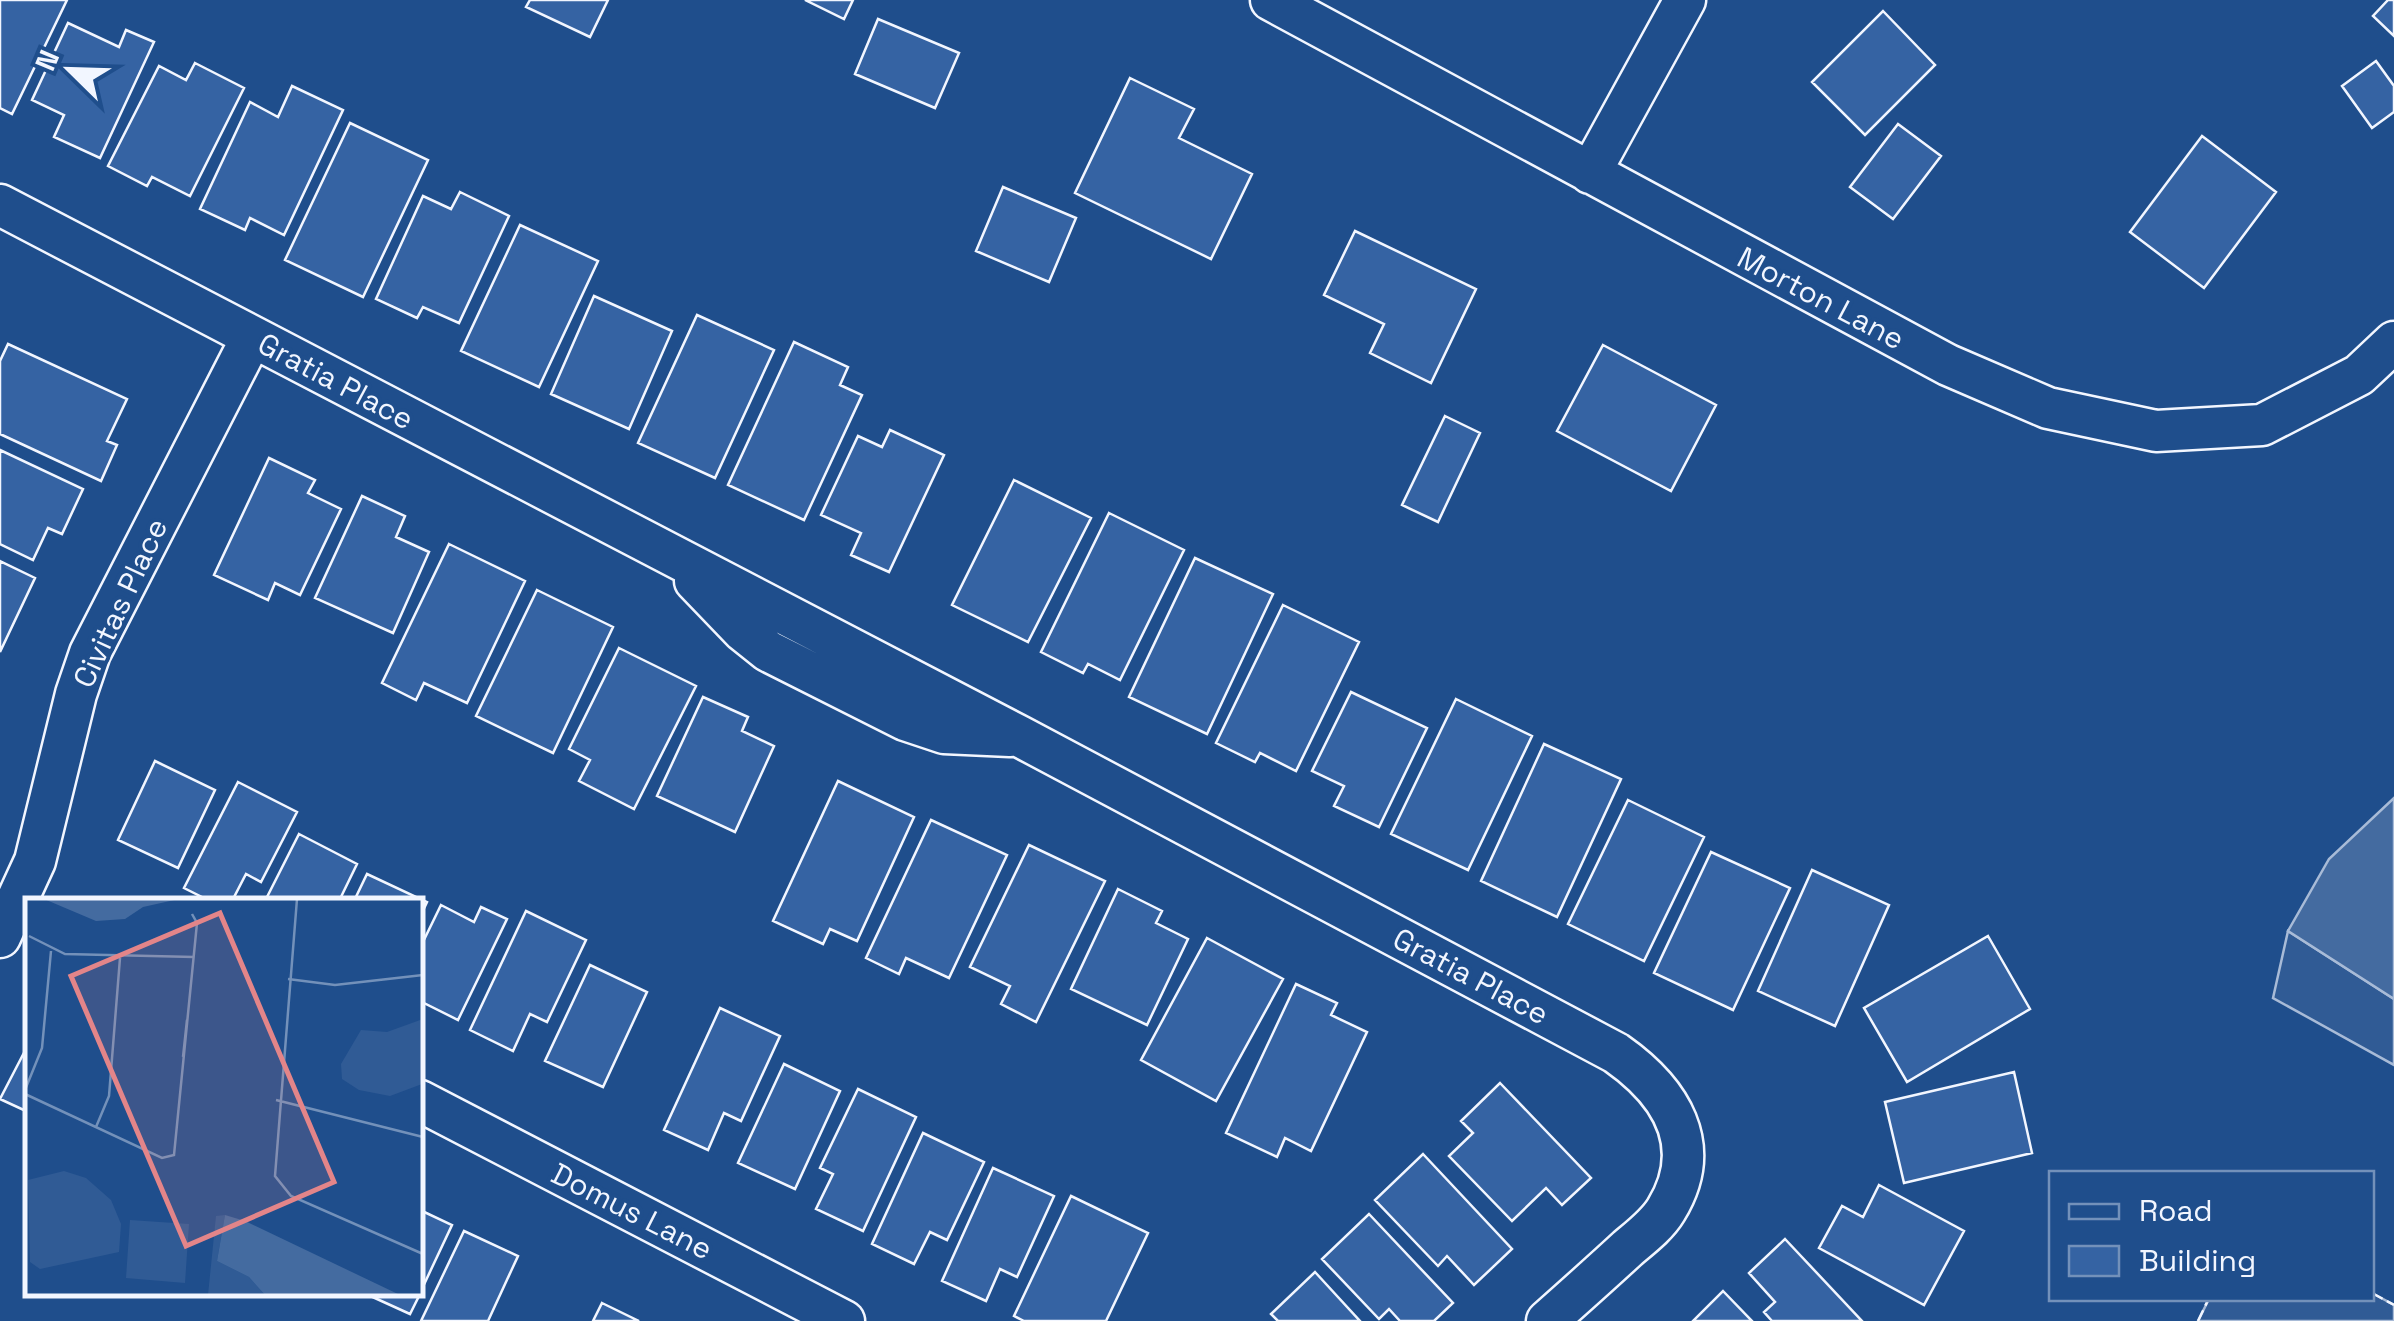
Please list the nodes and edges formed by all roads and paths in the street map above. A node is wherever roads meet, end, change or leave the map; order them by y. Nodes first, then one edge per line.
1 (1270, 0) edge
2 (1686, 0) edge
3 (1590, 173) junction
4 (0, 206) edge
5 (252, 337) junction
6 (2394, 342) edge
7 (29, 897) edge
8 (25, 903) edge
9 (0, 937) edge
10 (422, 1102) edge
11 (844, 1321) edge
12 (1547, 1321) edge

1 - 3 street, Morton Lane
2 - 3 street
3 - 6 street, Morton Lane
4 - 5 street, Gratia Place
5 - 7 street, Civitas Place
5 - 12 street, Gratia Place
8 - 9 street, Civitas Place
10 - 11 street, Domus Lane

